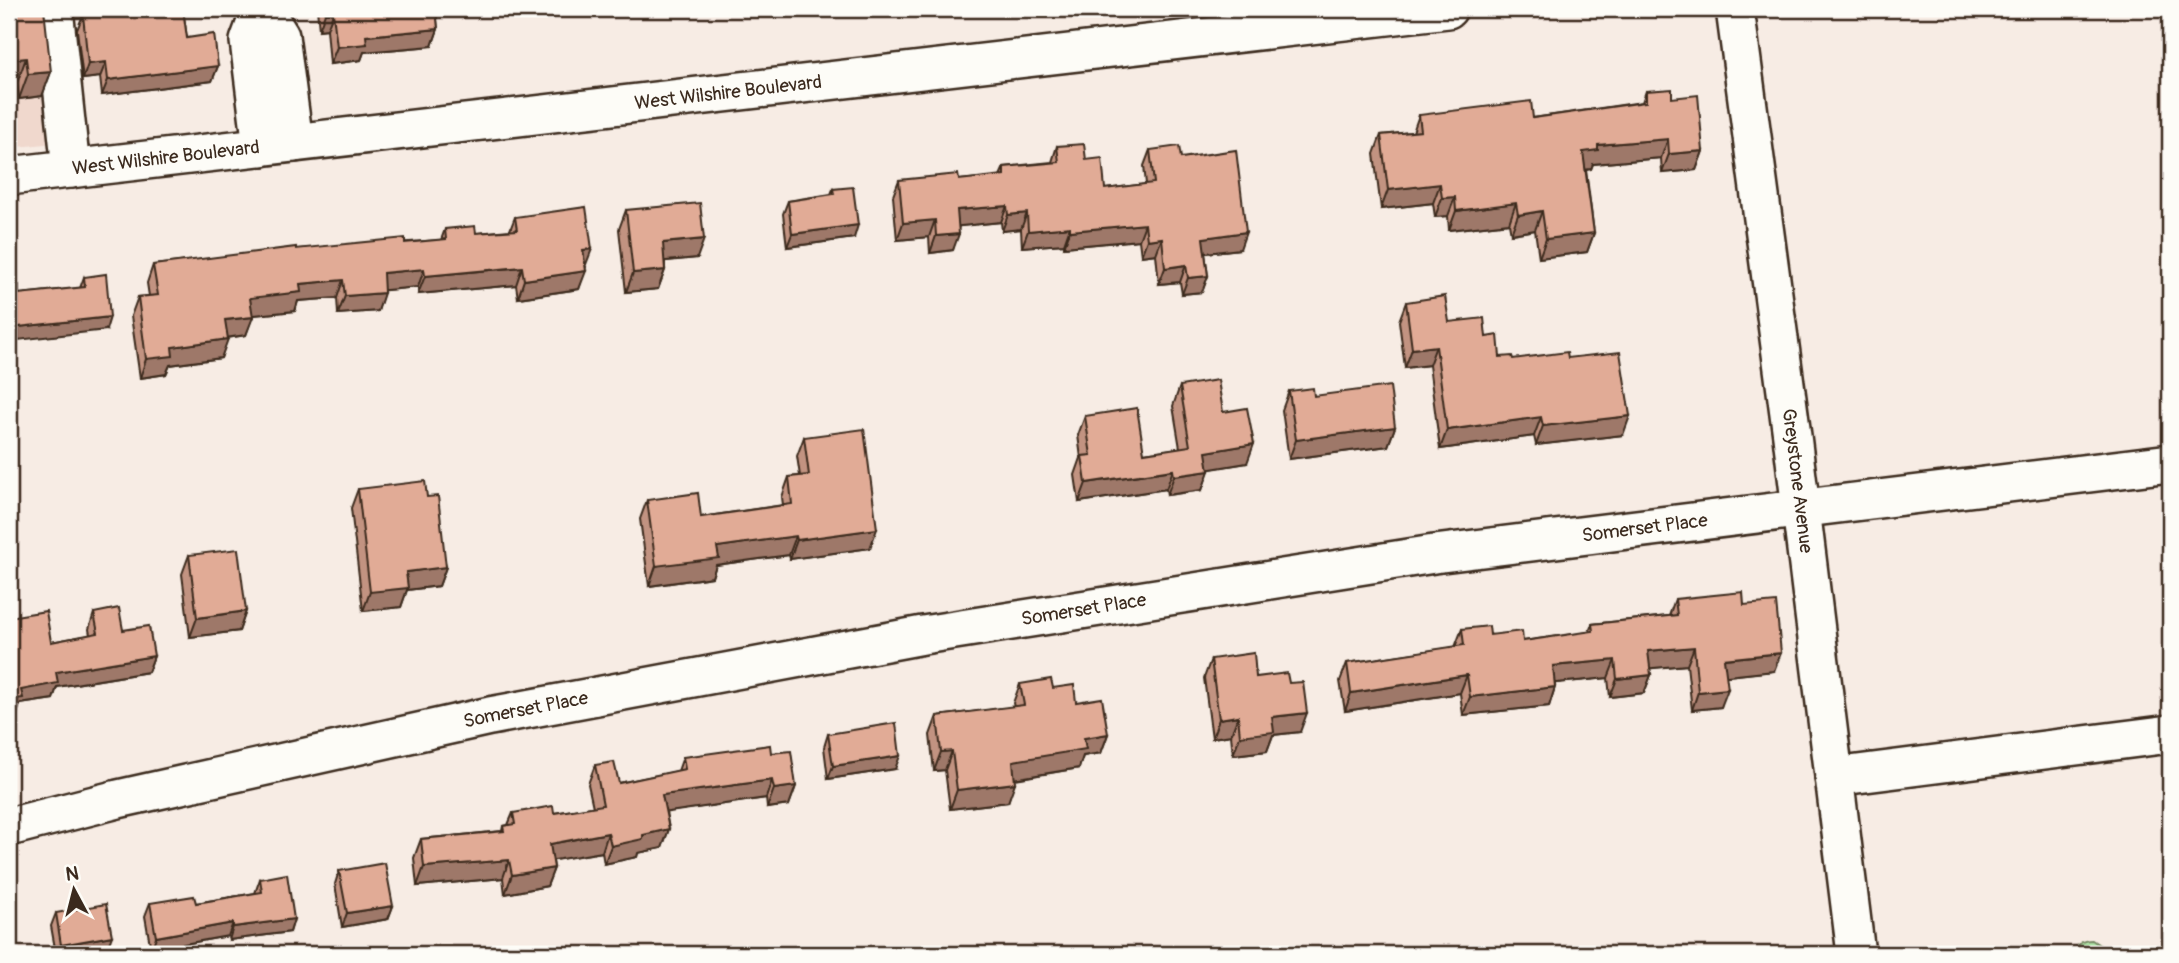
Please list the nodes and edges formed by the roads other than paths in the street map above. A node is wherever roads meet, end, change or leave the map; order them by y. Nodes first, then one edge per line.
1 (54, 9) edge
2 (262, 9) edge
3 (1448, 9) edge
4 (1735, 9) edge
5 (278, 145) junction
6 (71, 169) junction
7 (9, 176) edge
8 (2170, 463) edge
9 (1800, 509) junction
10 (2170, 734) edge
11 (1834, 777) junction
12 (9, 827) edge
13 (1856, 954) edge

1 - 6 street
2 - 5 street
3 - 5 street, West Wilshire Boulevard
4 - 9 street, Greystone Avenue
5 - 6 street, West Wilshire Boulevard
6 - 7 street, West Wilshire Boulevard
8 - 9 street, Somerset Place
9 - 11 street, Greystone Avenue
9 - 12 street, Somerset Place
10 - 11 street
11 - 13 street, Greystone Avenue

